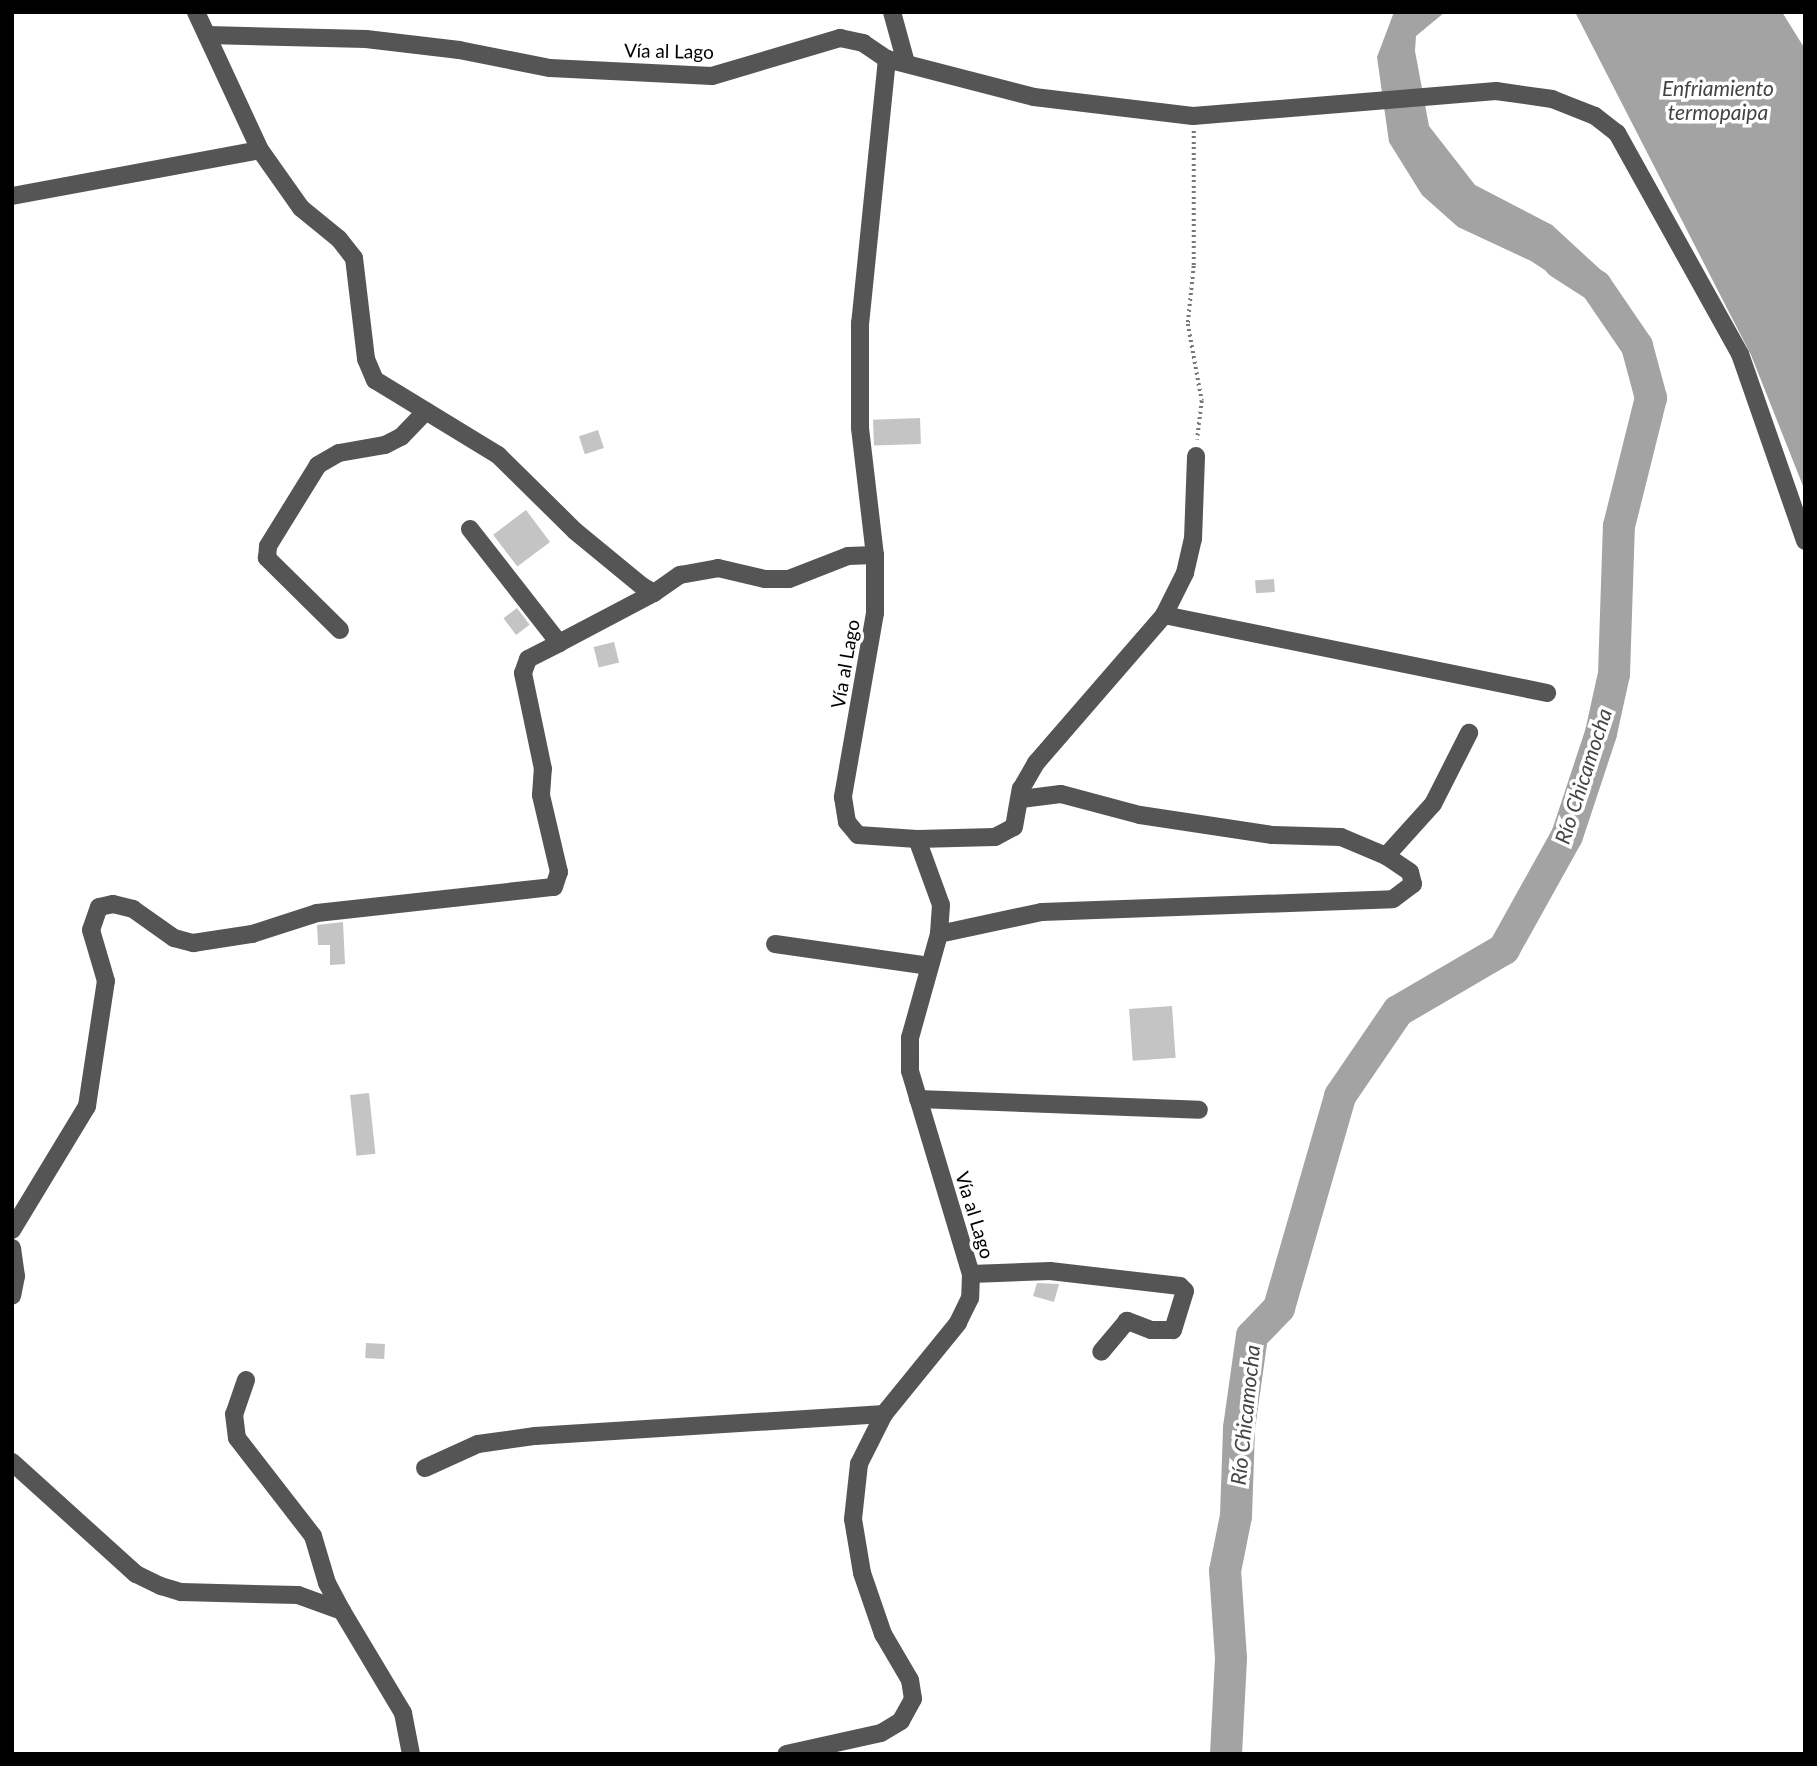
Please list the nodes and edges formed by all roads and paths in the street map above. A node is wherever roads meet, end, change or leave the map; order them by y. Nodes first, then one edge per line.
1 (196, 12) edge
2 (892, 12) edge
3 (206, 35) junction
4 (887, 59) junction
5 (906, 63) junction
6 (1194, 117) junction
7 (260, 150) junction
8 (12, 196) edge
9 (426, 411) junction
10 (1196, 456) joint
11 (470, 529) dead end
12 (1805, 541) edge
13 (875, 555) junction
14 (654, 593) junction
15 (1164, 615) junction
16 (340, 630) dead end
17 (559, 643) junction
18 (1547, 693) dead end
19 (1469, 733) dead end
20 (1021, 799) junction
21 (917, 839) junction
22 (1386, 856) junction
23 (939, 934) junction
24 (775, 944) dead end
25 (929, 966) junction
26 (918, 1099) junction
27 (1199, 1110) dead end
28 (12, 1230) edge
29 (12, 1248) edge
30 (971, 1274) junction
31 (12, 1296) edge
32 (1101, 1352) dead end
33 (246, 1380) dead end
34 (884, 1414) junction
35 (12, 1462) edge
36 (425, 1468) dead end
37 (342, 1611) junction
38 (411, 1754) edge
39 (786, 1754) edge

1 - 3 street
2 - 5 street
3 - 4 street, Vía al Lago
3 - 7 street
4 - 5 street
4 - 13 street, Vía al Lago
5 - 6 street
6 - 10 path
6 - 12 street
7 - 8 street
7 - 9 street
9 - 14 street
9 - 16 street
10 - 15 street
11 - 17 street
13 - 14 street
13 - 21 street, Vía al Lago
14 - 17 street
15 - 18 street
15 - 20 street
17 - 28 street
19 - 22 street
20 - 21 street
20 - 22 street
21 - 23 street, Vía al Lago
22 - 23 street
23 - 25 street, Vía al Lago
24 - 25 street
25 - 26 street, Vía al Lago
26 - 27 street
26 - 30 street, Vía al Lago
29 - 31 street
30 - 32 street
30 - 34 street, Vía al Lago
33 - 37 street
34 - 36 street
34 - 39 street, Vía al Lago
35 - 37 street
37 - 38 street

